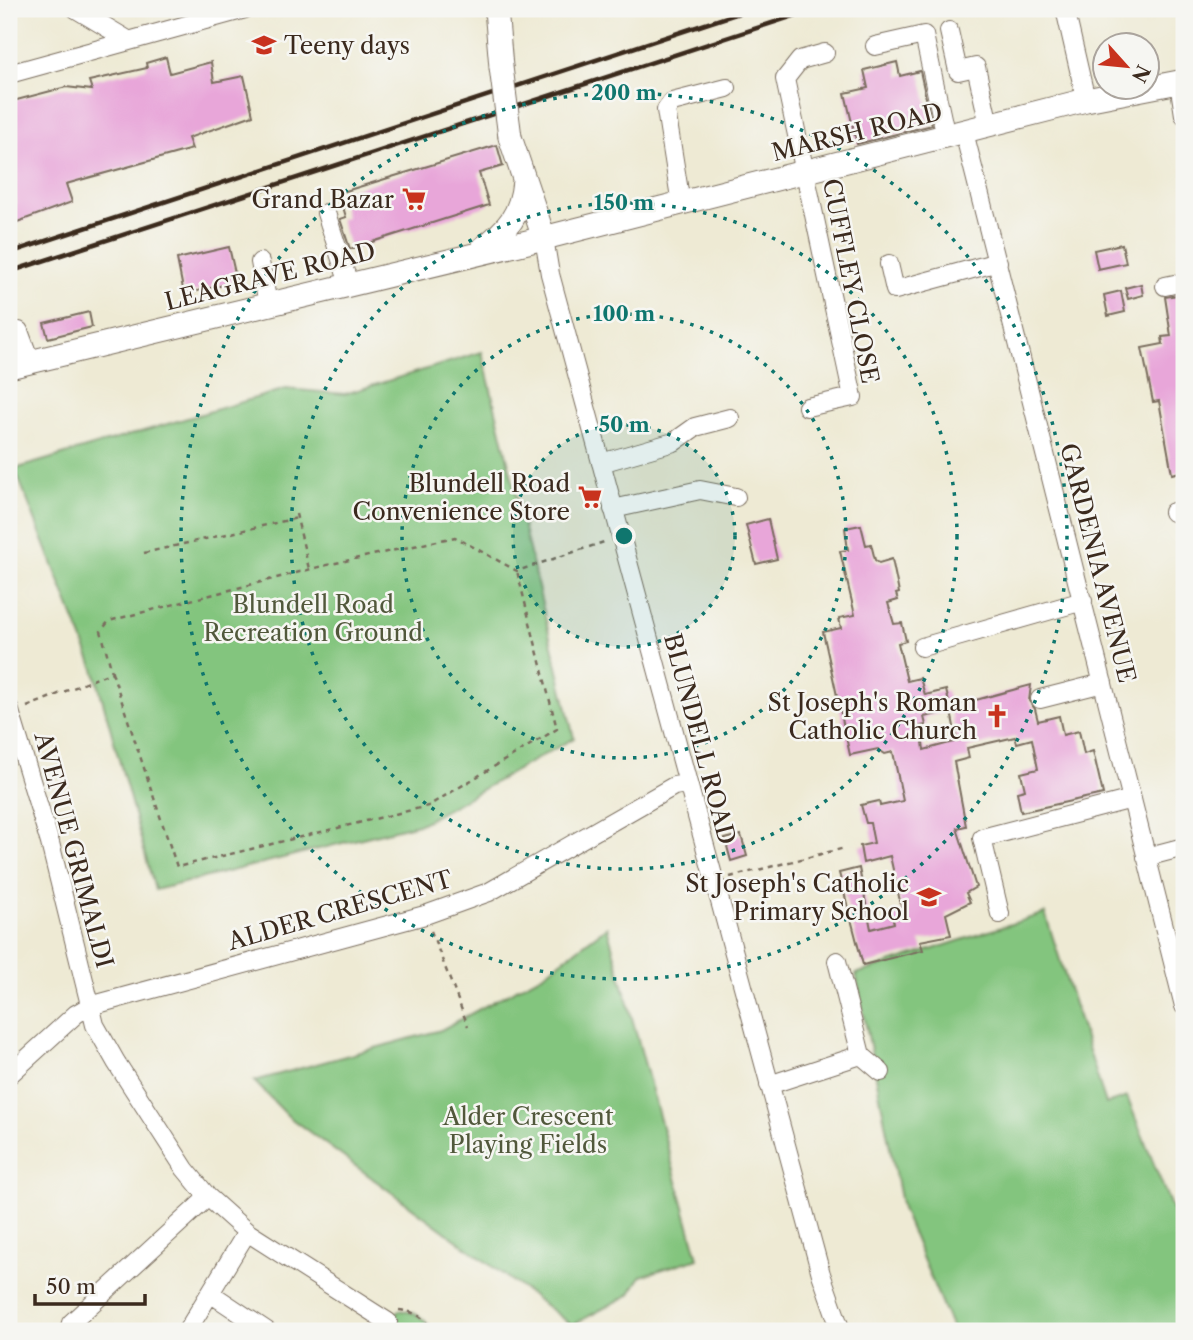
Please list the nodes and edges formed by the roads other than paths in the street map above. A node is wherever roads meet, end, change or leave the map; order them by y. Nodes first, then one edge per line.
1 (76, 9) edge
2 (245, 9) edge
3 (496, 9) edge
4 (1065, 9) edge
5 (196, 16) edge
6 (949, 31) dead end
7 (128, 40) junction
8 (874, 46) dead end
9 (825, 53) dead end
10 (9, 74) edge
11 (1182, 81) edge
12 (727, 88) dead end
13 (1086, 100) junction
14 (1184, 115) edge
15 (989, 125) junction
16 (955, 134) junction
17 (804, 172) junction
18 (524, 181) junction
19 (681, 204) junction
20 (326, 213) dead end
21 (544, 238) junction
22 (477, 253) junction
23 (260, 262) dead end
24 (998, 262) junction
25 (889, 264) dead end
26 (1184, 282) edge
27 (349, 284) junction
28 (1165, 286) dead end
29 (268, 304) junction
30 (9, 335) edge
31 (19, 364) edge
32 (807, 407) dead end
33 (730, 418) dead end
34 (601, 463) junction
35 (736, 498) dead end
36 (613, 509) junction
37 (1083, 601) junction
38 (922, 647) dead end
39 (1103, 683) junction
40 (1040, 699) dead end
41 (10, 711) edge
42 (686, 784) junction
43 (1132, 799) junction
44 (1184, 847) edge
45 (1146, 857) junction
46 (1000, 914) dead end
47 (837, 961) dead end
48 (90, 1006) junction
49 (1184, 1006) edge
50 (861, 1055) junction
51 (881, 1072) dead end
52 (9, 1075) edge
53 (769, 1085) junction
54 (208, 1197) junction
55 (247, 1232) junction
56 (210, 1293) junction
57 (388, 1322) road end
58 (69, 1331) edge
59 (187, 1331) edge
60 (267, 1331) edge
61 (841, 1331) edge

1 - 7 street
2 - 5 street
3 - 18 main road, bridge
4 - 13 street
5 - 7 street
6 - 15 street
7 - 10 street
8 - 16 street, GARDENIA AVENUE
9 - 17 street
11 - 13 main road, MARSH ROAD
11 - 14 street
12 - 19 street
13 - 15 main road, MARSH ROAD
15 - 16 main road, MARSH ROAD
16 - 17 main road, MARSH ROAD
16 - 24 street, GARDENIA AVENUE
17 - 19 main road, MARSH ROAD
17 - 32 street, CUFFLEY CLOSE
18 - 21 main road
18 - 22 main road
19 - 21 main road, MARSH ROAD
20 - 27 street
21 - 22 main road, LEAGRAVE ROAD
21 - 34 street, BLUNDELL ROAD
22 - 27 main road, LEAGRAVE ROAD
23 - 29 street
24 - 25 street
24 - 37 street, GARDENIA AVENUE
26 - 28 street
27 - 29 main road, LEAGRAVE ROAD
29 - 31 main road, LEAGRAVE ROAD
30 - 31 street
33 - 34 street
34 - 36 street, BLUNDELL ROAD
35 - 36 street
36 - 42 street, BLUNDELL ROAD
37 - 38 street
37 - 39 street, GARDENIA AVENUE
39 - 40 street
39 - 43 street, GARDENIA AVENUE
41 - 48 street, AVENUE GRIMALDI
42 - 48 street, ALDER CRESCENT
42 - 53 street, BLUNDELL ROAD
43 - 45 street, GARDENIA AVENUE
43 - 46 street
44 - 45 street
45 - 49 street, GARDENIA AVENUE
47 - 50 street
48 - 52 street, ALDER CRESCENT
48 - 54 street, AVENUE GRIMALDI
50 - 51 street
50 - 53 street
53 - 61 street, BLUNDELL ROAD
54 - 55 street, AVENUE GRIMALDI
54 - 58 street
55 - 56 street
55 - 57 street, AVENUE GRIMALDI
56 - 59 street
56 - 60 street

